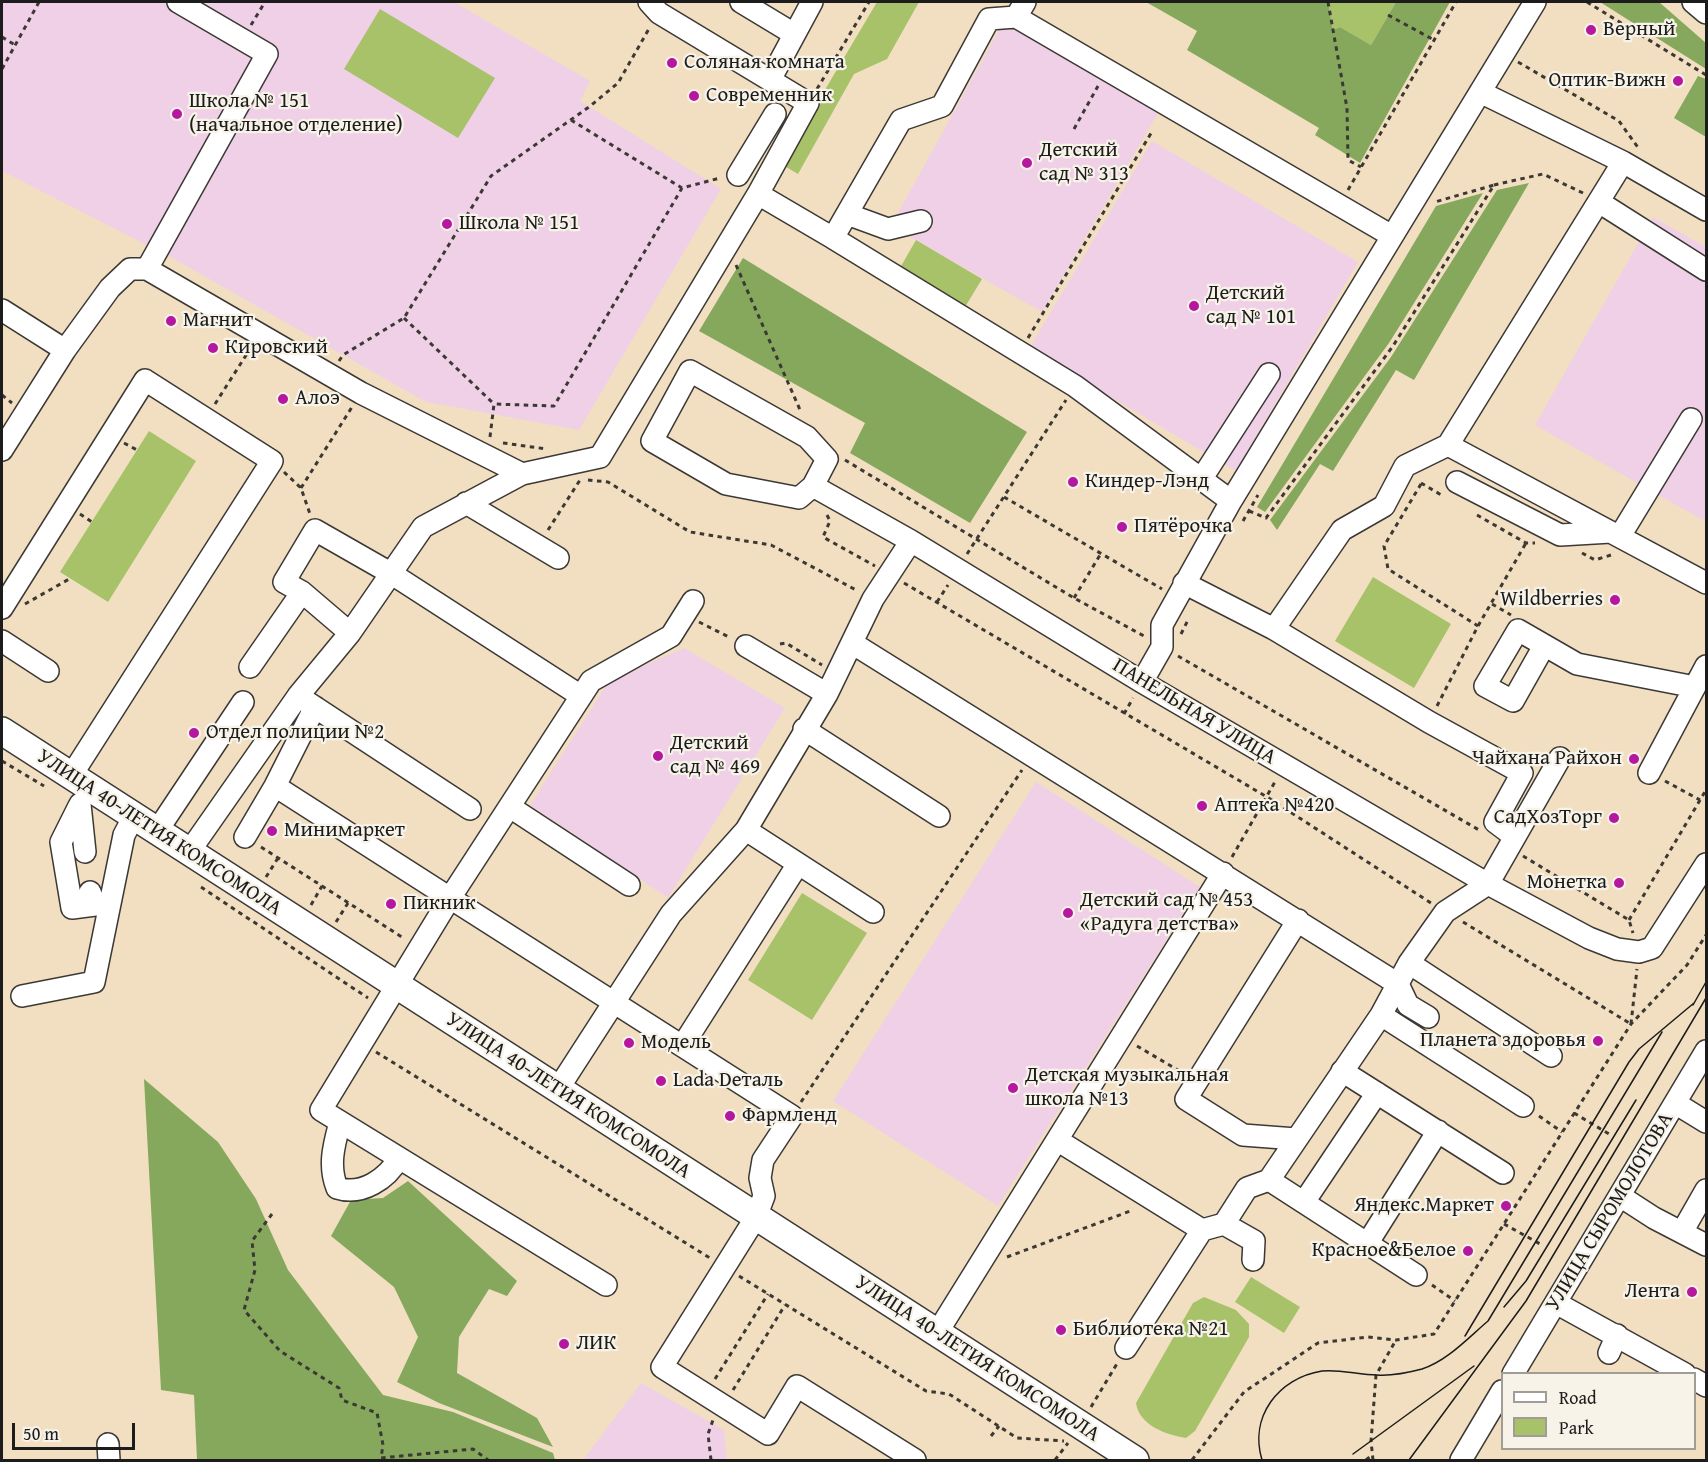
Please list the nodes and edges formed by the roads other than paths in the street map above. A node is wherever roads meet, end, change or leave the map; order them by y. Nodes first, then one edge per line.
1 (178, 2) edge
2 (741, 2) edge
3 (812, 2) edge
4 (1535, 2) edge
5 (1693, 2) edge
6 (654, 7) edge
7 (1021, 10) edge
8 (1707, 13) edge
9 (794, 34) junction
10 (771, 78) junction
11 (1480, 92) junction
12 (775, 114) dead end
13 (1623, 162) junction
14 (738, 175) road end
15 (758, 194) junction
16 (1599, 202) junction
17 (1707, 210) edge
18 (847, 214) junction
19 (921, 222) dead end
20 (1392, 236) junction
21 (832, 238) junction
22 (147, 269) junction
23 (1707, 270) edge
24 (2, 310) edge
25 (65, 350) junction
26 (1269, 374) dead end
27 (1691, 419) dead end
28 (1444, 448) junction
29 (2, 450) edge
30 (522, 474) junction
31 (1202, 478) junction
32 (1457, 482) dead end
33 (813, 486) junction
34 (466, 503) junction
35 (1240, 506) junction
36 (1616, 534) junction
37 (911, 541) junction
38 (558, 558) dead end
39 (392, 574) junction
40 (1707, 583) edge
41 (1181, 590) junction
42 (302, 592) junction
43 (693, 601) dead end
44 (2, 608) edge
45 (1274, 629) junction
46 (350, 633) junction
47 (2, 641) edge
48 (852, 643) junction
49 (746, 646) dead end
50 (1544, 646) dead end
51 (1707, 666) edge
52 (250, 667) dead end
53 (48, 670) dead end
54 (1142, 682) junction
55 (1695, 687) junction
56 (827, 694) junction
57 (581, 696) junction
58 (243, 702) dead end
59 (306, 702) junction
60 (804, 729) junction
61 (2, 731) edge
62 (1560, 758) dead end
63 (1649, 772) road end
64 (275, 786) junction
65 (72, 790) junction
66 (510, 807) junction
67 (470, 809) dead end
68 (134, 816) junction
69 (939, 816) dead end
70 (746, 830) junction
71 (157, 831) junction
72 (245, 837) road end
73 (1512, 842) junction
74 (85, 852) dead end
75 (189, 852) junction
76 (798, 864) junction
77 (1707, 864) edge
78 (1223, 873) junction
79 (1488, 884) junction
80 (629, 885) dead end
81 (90, 892) dead end
82 (450, 898) junction
83 (873, 912) dead end
84 (1298, 920) junction
85 (1409, 963) junction
86 (1398, 984) junction
87 (22, 996) dead end
88 (389, 996) junction
89 (615, 1002) junction
90 (1381, 1015) junction
91 (1428, 1017) dead end
92 (683, 1045) junction
93 (1707, 1051) edge
94 (1551, 1056) dead end
95 (1341, 1071) junction
96 (558, 1089) junction
97 (1377, 1093) junction
98 (1675, 1103) junction
99 (1523, 1106) road end
100 (340, 1122) junction
101 (1707, 1122) edge
102 (1438, 1131) junction
103 (1296, 1139) junction
104 (1057, 1140) junction
105 (399, 1158) junction
106 (1503, 1173) dead end
107 (1269, 1180) junction
108 (1707, 1190) edge
109 (1620, 1196) junction
110 (1304, 1203) junction
111 (756, 1217) junction
112 (1224, 1224) junction
113 (1202, 1230) junction
114 (1682, 1232) junction
115 (1367, 1244) junction
116 (1707, 1245) edge
117 (1253, 1260) dead end
118 (1416, 1275) road end
119 (606, 1286) dead end
120 (1556, 1303) junction
121 (937, 1333) junction
122 (1126, 1348) road end
123 (1514, 1372) edge
124 (1680, 1372) edge
125 (1501, 1394) edge
126 (904, 1458) edge
127 (1135, 1461) edge
128 (1461, 1461) edge

1 - 22 street
2 - 9 street
3 - 9 street
4 - 11 street
5 - 8 street
6 - 10 street
7 - 18 street
7 - 20 street
9 - 10 street
10 - 15 street
11 - 13 street
11 - 20 street
12 - 14 street
13 - 16 street
13 - 17 street
15 - 21 street
15 - 30 street
16 - 23 street
16 - 28 street
18 - 19 street
18 - 21 street
20 - 35 street
21 - 31 street
22 - 25 street
22 - 30 street
24 - 25 street
25 - 29 street
26 - 31 street
27 - 36 street
28 - 36 street
28 - 45 street
30 - 34 street
31 - 35 street
32 - 36 street
33 - 33 street
33 - 37 street, ПАНЕЛЬНАЯ УЛИЦА
34 - 38 street
34 - 39 street
35 - 41 street
36 - 40 street
37 - 48 street
37 - 54 street, ПАНЕЛЬНАЯ УЛИЦА
39 - 42 street
39 - 46 street
39 - 57 street
41 - 45 street
41 - 54 street
42 - 46 street
42 - 52 street
43 - 57 street
44 - 65 street
45 - 73 street
46 - 59 street
47 - 53 street
48 - 56 street
48 - 78 street
49 - 56 street
50 - 55 street
51 - 55 street
54 - 79 street, ПАНЕЛЬНАЯ УЛИЦА
55 - 63 street
56 - 60 street
57 - 66 street
58 - 71 street
59 - 64 street
59 - 67 street
59 - 75 street
60 - 69 street
60 - 70 street
61 - 65 main road, УЛИЦА 40-ЛЕТИЯ КОМСОМОЛА
62 - 73 street
64 - 72 street
64 - 82 street
65 - 68 main road, УЛИЦА 40-ЛЕТИЯ КОМСОМОЛА
65 - 74 street
65 - 81 street
66 - 80 street
66 - 82 street
68 - 71 main road, УЛИЦА 40-ЛЕТИЯ КОМСОМОЛА
68 - 87 street
70 - 76 street
70 - 89 street
71 - 75 main road, УЛИЦА 40-ЛЕТИЯ КОМСОМОЛА
73 - 79 street
75 - 88 main road, УЛИЦА 40-ЛЕТИЯ КОМСОМОЛА
76 - 83 street
76 - 92 street
77 - 79 street, ПАНЕЛЬНАЯ УЛИЦА
78 - 84 street
78 - 104 street
79 - 85 street
82 - 88 street
82 - 89 street
84 - 86 street
84 - 103 street
85 - 86 street
85 - 94 street
86 - 90 street
86 - 91 street
88 - 96 main road, УЛИЦА 40-ЛЕТИЯ КОМСОМОЛА
88 - 100 street
89 - 92 street
89 - 96 street
90 - 95 street
90 - 99 street
92 - 111 street
93 - 98 street, УЛИЦА СЫРОМОЛОТОВА
95 - 97 street
95 - 103 street
96 - 111 main road, УЛИЦА 40-ЛЕТИЯ КОМСОМОЛА
97 - 102 street
97 - 110 street
98 - 101 street
98 - 109 street, УЛИЦА СЫРОМОЛОТОВА
100 - 105 street
100 - 105 street
102 - 106 street
102 - 115 street
103 - 107 street
104 - 113 street
104 - 121 street
105 - 119 street
107 - 110 street
107 - 112 street
108 - 114 street
109 - 114 street
109 - 120 street, УЛИЦА СЫРОМОЛОТОВА
110 - 115 street
111 - 121 main road, УЛИЦА 40-ЛЕТИЯ КОМСОМОЛА
111 - 126 street
112 - 113 street
112 - 117 street
113 - 122 street
114 - 116 street
115 - 118 street
120 - 123 street, УЛИЦА СЫРОМОЛОТОВА
120 - 124 street
121 - 127 main road, УЛИЦА 40-ЛЕТИЯ КОМСОМОЛА
125 - 128 street

